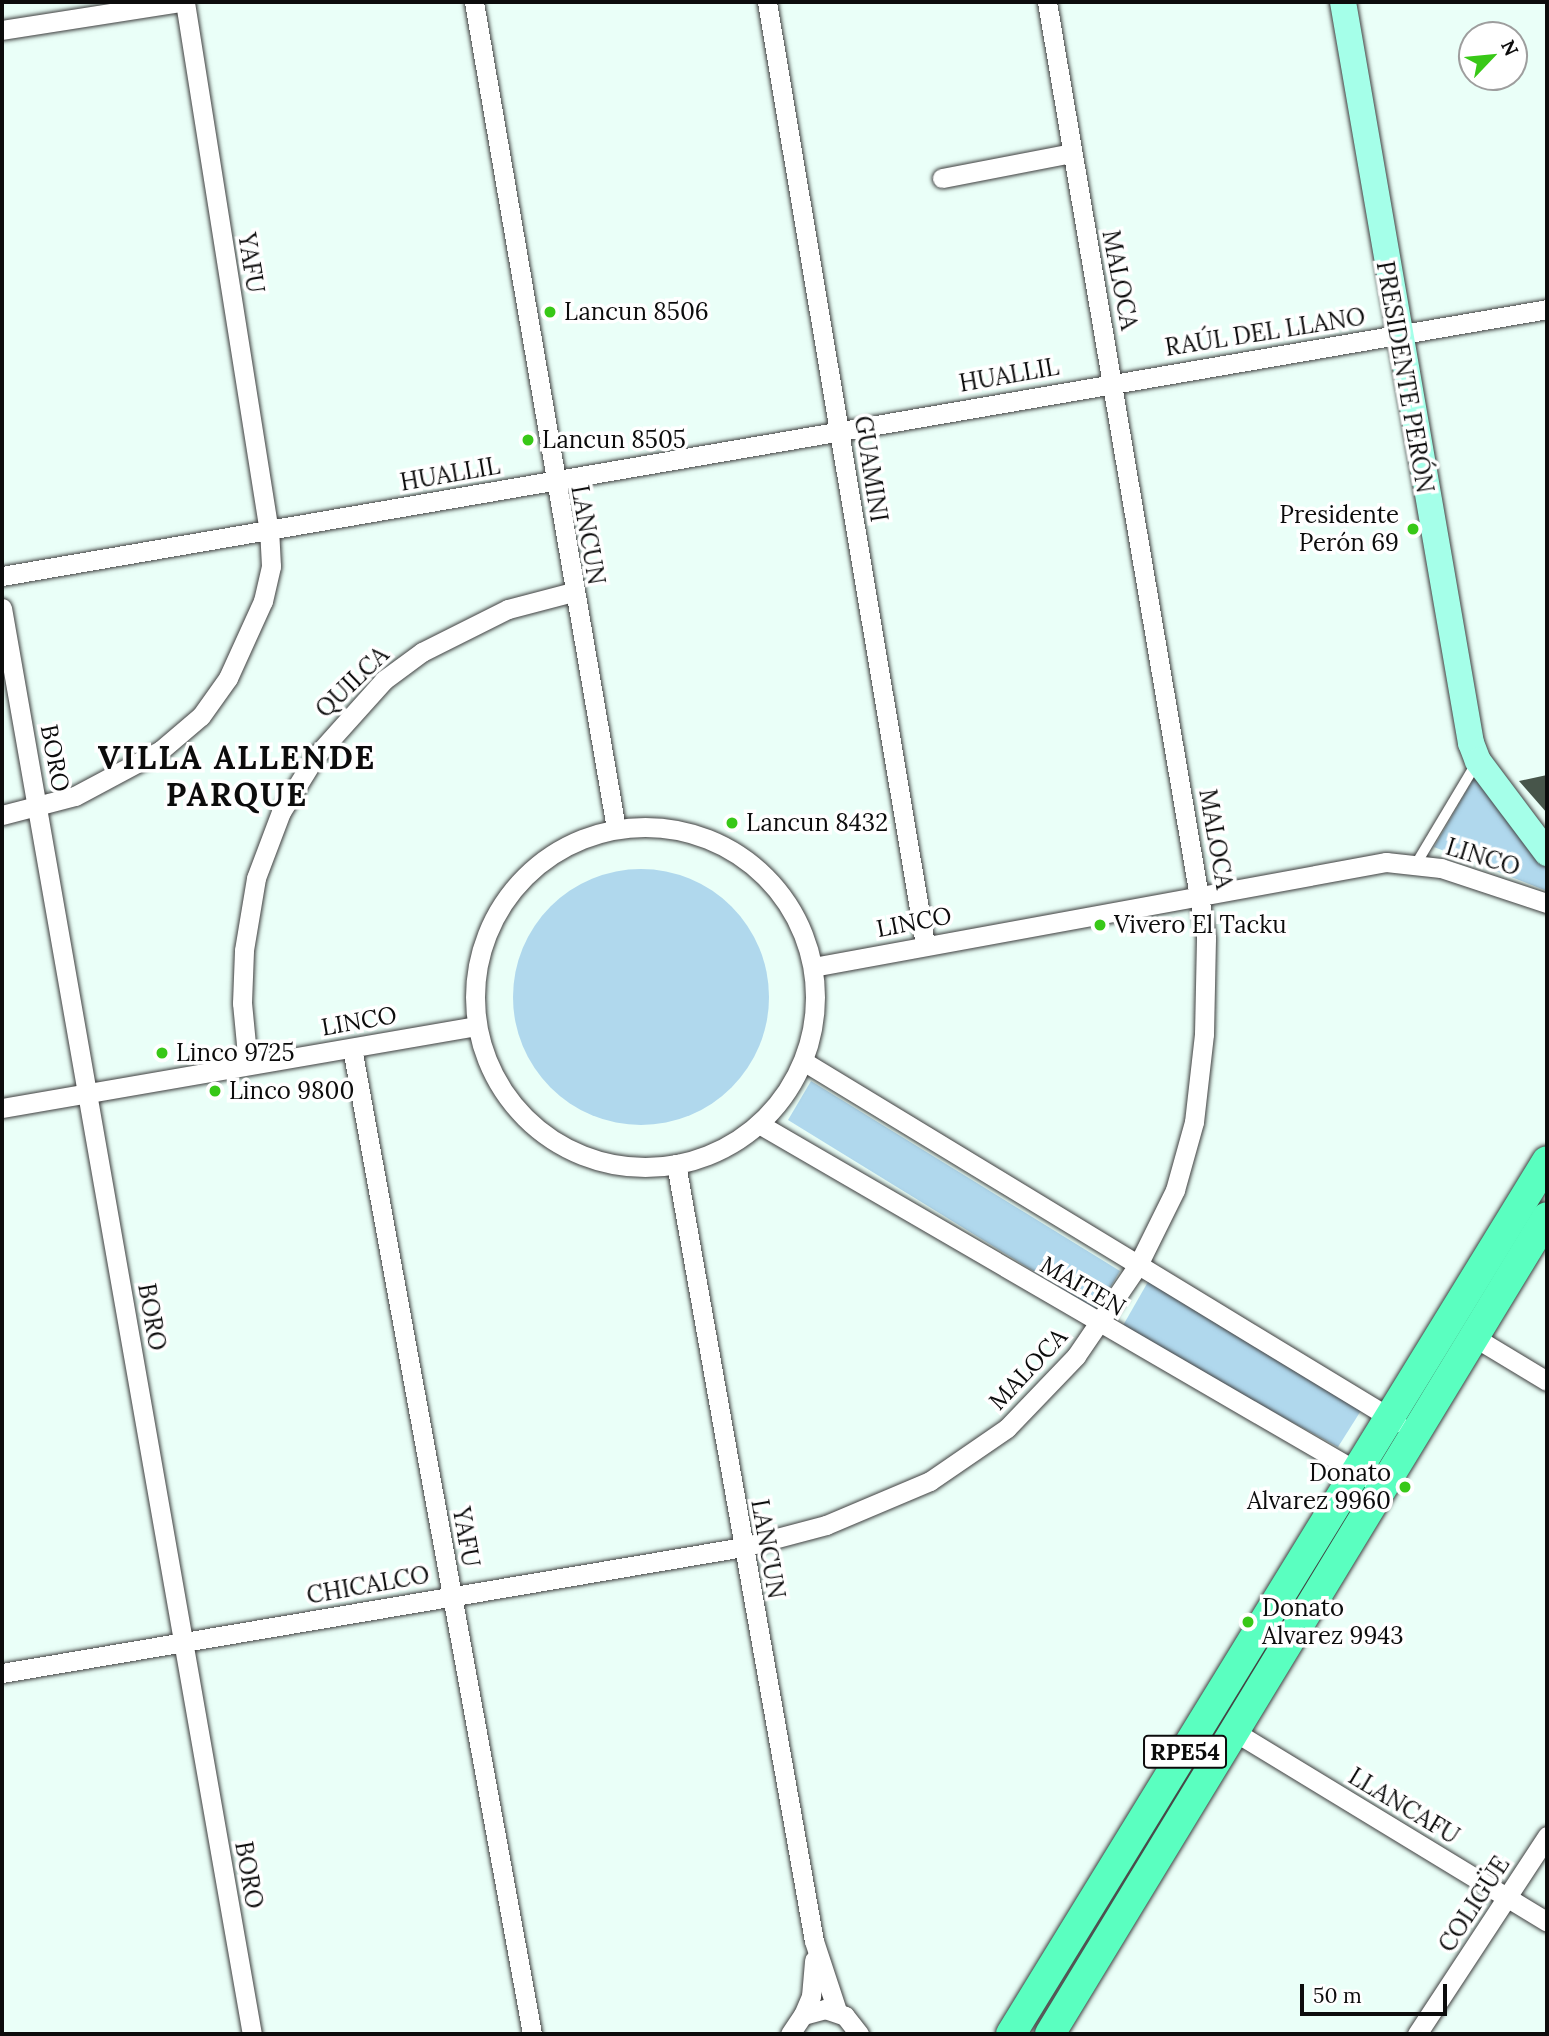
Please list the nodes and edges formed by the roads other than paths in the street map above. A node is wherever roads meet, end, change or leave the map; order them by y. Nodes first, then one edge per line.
1 (180, 2) edge
2 (186, 2) edge
3 (474, 2) edge
4 (767, 2) edge
5 (1047, 2) edge
6 (1343, 2) edge
7 (2, 30) edge
8 (1072, 153) junction
9 (942, 178) dead end
10 (1547, 309) edge
11 (1397, 335) junction
12 (1114, 382) junction
13 (840, 429) junction
14 (553, 481) junction
15 (269, 532) junction
16 (2, 576) edge
17 (573, 592) junction
18 (2, 608) edge
19 (1478, 761) junction
20 (39, 808) junction
21 (2, 815) edge
22 (616, 828) junction
23 (1547, 853) edge
24 (1416, 864) junction
25 (1201, 894) junction
26 (1547, 903) edge
27 (925, 944) junction
28 (813, 967) junction
29 (475, 1026) junction
30 (352, 1048) junction
31 (803, 1061) junction
32 (248, 1065) junction
33 (88, 1093) junction
34 (2, 1108) edge
35 (759, 1124) junction
36 (1547, 1161) edge
37 (676, 1164) junction
38 (1547, 1217) edge
39 (1138, 1265) junction
40 (1100, 1325) junction
41 (1474, 1337) junction
42 (1547, 1381) edge
43 (1404, 1425) junction
44 (1358, 1470) junction
45 (1384, 1487) junction
46 (743, 1547) junction
47 (452, 1595) junction
48 (184, 1641) junction
49 (2, 1673) edge
50 (1235, 1732) junction
51 (1547, 1836) edge
52 (1508, 1898) junction
53 (1547, 1922) edge
54 (814, 1941) junction
55 (836, 2011) junction
56 (792, 2028) edge
57 (857, 2033) edge
58 (252, 2034) edge
59 (532, 2034) edge
60 (1011, 2034) edge
61 (1050, 2034) edge
62 (1418, 2034) edge

1 - 7 street
2 - 15 street, YAFU
3 - 14 street, LANCUN
4 - 13 street, GUAMINI
5 - 8 street, MALOCA
6 - 11 main road, PRESIDENTE PERÓN
8 - 9 street
8 - 12 street, MALOCA
10 - 11 street, RAÚL DEL LLANO
11 - 12 street, RAÚL DEL LLANO
11 - 19 main road, PRESIDENTE PERÓN
12 - 13 street, HUALLIL
12 - 25 street, MALOCA
13 - 14 street, HUALLIL
13 - 27 street, GUAMINI
14 - 15 street, HUALLIL
14 - 17 street, LANCUN
15 - 16 street, HUALLIL
15 - 20 street, YAFU
17 - 22 street, LANCUN
17 - 32 street, QUILCA
18 - 20 street, BORO
19 - 23 main road, PRESIDENTE PERÓN
19 - 24 lane
20 - 21 street, YAFU
20 - 33 street, BORO
22 - 28 street
22 - 29 street
24 - 25 street, LINCO
24 - 26 street, LINCO
25 - 27 street, LINCO
25 - 39 street, MALOCA
27 - 28 street, LINCO
28 - 31 street
29 - 30 street, LINCO
29 - 37 street
30 - 32 street, LINCO
30 - 47 street, YAFU
31 - 35 street
31 - 39 street, MAITEN
32 - 33 street, LINCO
33 - 34 street, LINCO
33 - 48 street, BORO
35 - 37 street
35 - 40 street, MAITEN
36 - 43 main road, RPE54
37 - 46 street, LANCUN
38 - 41 main road, RPE54
39 - 40 street, MALOCA
39 - 43 street, MAITEN
40 - 44 street, MAITEN
40 - 46 street, MALOCA
41 - 42 street
41 - 43 main road, RPE54
43 - 44 main road, RPE54
43 - 45 main road, RPE54
44 - 45 street, MAITEN
44 - 60 main road, RPE54
45 - 50 main road, RPE54
46 - 47 street, CHICALCO
46 - 54 street, LANCUN
47 - 48 street, CHICALCO
47 - 59 street, YAFU
48 - 49 street, CHICALCO
48 - 58 street, BORO
50 - 52 street, LLANCAFU
50 - 61 main road, RPE54
51 - 52 street, COLIGÜE
52 - 53 street, LLANCAFU
52 - 62 street, COLIGÜE
54 - 55 street, LANCUN
54 - 56 street, LANCUN
55 - 56 street, LANCUN
55 - 57 street, LANCUN

